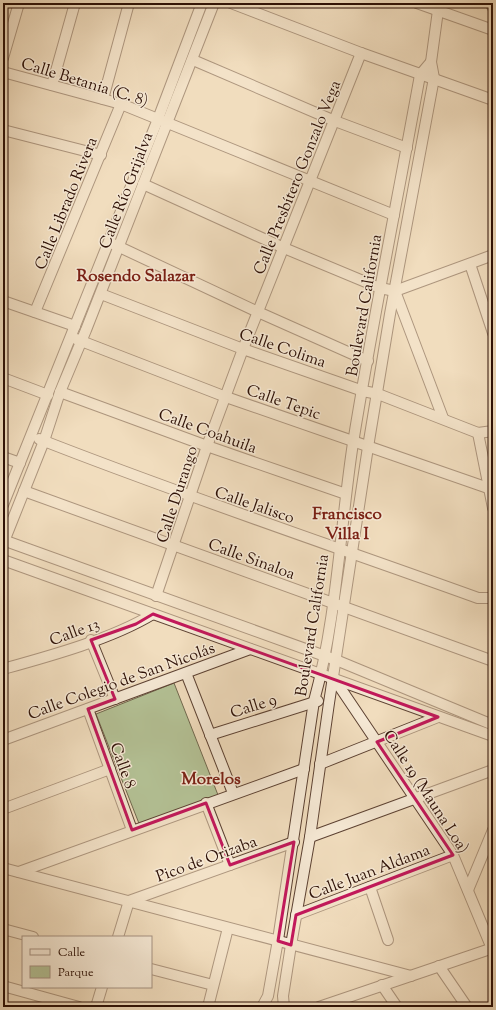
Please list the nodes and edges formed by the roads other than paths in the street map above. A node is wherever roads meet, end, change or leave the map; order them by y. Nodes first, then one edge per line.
1 (19, 3) edge
2 (75, 3) edge
3 (129, 3) edge
4 (202, 3) edge
5 (214, 3) edge
6 (231, 3) edge
7 (417, 3) edge
8 (490, 3) edge
9 (439, 6) edge
10 (493, 8) edge
11 (493, 30) edge
12 (361, 53) junction
13 (3, 58) edge
14 (193, 60) junction
15 (431, 62) junction
16 (3, 72) edge
17 (417, 74) junction
18 (434, 78) junction
19 (52, 85) junction
20 (103, 99) junction
21 (493, 100) edge
22 (120, 104) junction
23 (162, 121) junction
24 (335, 121) junction
25 (3, 130) edge
26 (405, 148) junction
27 (101, 155) junction
28 (311, 182) junction
29 (143, 184) junction
30 (391, 214) junction
31 (108, 242) junction
32 (119, 246) junction
33 (284, 248) junction
34 (493, 255) edge
35 (470, 264) junction
36 (378, 287) junction
37 (395, 291) junction
38 (101, 294) junction
39 (3, 301) edge
40 (36, 312) junction
41 (258, 312) junction
42 (75, 326) junction
43 (493, 333) edge
44 (71, 337) junction
45 (82, 341) junction
46 (243, 350) junction
47 (365, 360) junction
48 (3, 378) edge
49 (363, 391) junction
50 (60, 392) junction
51 (48, 394) junction
52 (378, 394) junction
53 (226, 397) junction
54 (444, 418) junction
55 (493, 431) edge
56 (478, 433) junction
57 (31, 436) junction
58 (44, 441) junction
59 (354, 441) junction
60 (207, 446) junction
61 (368, 447) junction
62 (3, 457) edge
63 (20, 463) junction
64 (488, 488) junction
65 (24, 491) junction
66 (346, 494) junction
67 (190, 497) junction
68 (3, 506) edge
69 (493, 508) edge
70 (4, 541) edge
71 (174, 545) junction
72 (339, 549) junction
73 (351, 552) junction
74 (3, 560) edge
75 (156, 596) junction
76 (493, 598) edge
77 (332, 603) junction
78 (344, 607) junction
79 (153, 614) junction
80 (92, 640) junction
81 (250, 649) junction
82 (324, 656) junction
83 (336, 660) junction
84 (493, 661) edge
85 (3, 669) edge
86 (186, 674) junction
87 (321, 674) junction
88 (333, 677) junction
89 (116, 699) junction
90 (314, 701) junction
91 (329, 701) junction
92 (88, 709) junction
93 (438, 717) junction
94 (493, 725) edge
95 (210, 735) junction
96 (493, 736) edge
97 (3, 740) edge
98 (377, 742) junction
99 (320, 764) junction
100 (110, 769) junction
101 (304, 769) junction
102 (493, 770) edge
103 (233, 793) junction
104 (415, 798) junction
105 (206, 803) junction
106 (3, 809) edge
107 (132, 830) junction
108 (493, 830) edge
109 (310, 837) junction
110 (294, 842) junction
111 (453, 855) junction
112 (230, 866) junction
113 (3, 868) edge
114 (19, 872) junction
115 (370, 887) junction
116 (468, 890) junction
117 (129, 901) junction
118 (296, 915) junction
119 (228, 928) junction
120 (3, 929) edge
121 (29, 936) edge
122 (118, 936) edge
123 (388, 940) dead end
124 (278, 942) junction
125 (291, 945) junction
126 (492, 949) edge
127 (439, 966) junction
128 (152, 969) edge
129 (411, 976) junction
130 (213, 985) junction
131 (382, 985) junction
132 (3, 986) edge
133 (102, 988) edge
134 (263, 1005) edge
135 (330, 1005) edge
136 (79, 1007) edge
137 (96, 1007) edge
138 (208, 1007) edge
139 (284, 1007) edge
140 (319, 1007) edge
141 (397, 1007) edge
142 (467, 1007) edge

1 - 13 street
2 - 19 street
3 - 20 street
4 - 23 street, Calle Río Grijalva
5 - 14 street, Calle Río Grijalva
6 - 12 street
7 - 9 street
8 - 10 street
9 - 11 street
9 - 15 street, Boulevard California
12 - 17 street
12 - 24 street, Calle Presbítero Gonzalo Vega
14 - 23 street, Calle Río Grijalva
14 - 24 street
15 - 17 street
15 - 18 street, Boulevard California
16 - 19 street, Calle Betania (C. 8)
17 - 18 street
17 - 26 street, Boulevard California
18 - 21 street
18 - 37 street, Boulevard California
19 - 20 street, Calle Betania (C. 8)
20 - 22 street, Calle Betania (C. 8)
22 - 23 street, Calle Betania (C. 8)
22 - 27 street, Calle Librado Rivera
23 - 28 street, Calle Betania (C. 8)
23 - 29 street, Calle Río Grijalva
23 - 31 street, Calle Río Grijalva
24 - 26 street
24 - 28 street, Calle Presbítero Gonzalo Vega
25 - 27 street
26 - 30 street, Boulevard California
27 - 40 street, Calle Librado Rivera
28 - 30 street, Calle Betania (C. 8)
28 - 33 street, Calle Presbítero Gonzalo Vega
29 - 32 street, Calle Río Grijalva
29 - 33 street
30 - 36 street, Boulevard California
31 - 32 street
31 - 42 street, Calle Río Grijalva
32 - 38 street, Calle Río Grijalva
32 - 41 street
33 - 36 street
33 - 41 street, Calle Presbítero Gonzalo Vega
34 - 35 street
35 - 37 street
35 - 43 street
36 - 37 street
36 - 47 street, Boulevard California
37 - 52 street, Boulevard California
37 - 54 street
38 - 45 street, Calle Río Grijalva
38 - 46 street, Calle Colima
39 - 40 street
40 - 42 street
41 - 46 street, Calle Durango
41 - 47 street
42 - 44 street, Calle Río Grijalva
44 - 45 street, Calle Tepic
44 - 51 street, Calle Río Grijalva
45 - 50 street, Calle Río Grijalva
45 - 53 street, Calle Tepic
46 - 49 street, Calle Colima
46 - 53 street, Calle Durango
47 - 49 street, Boulevard California
48 - 51 street
49 - 52 street, Calle Colima
49 - 59 street, Boulevard California
50 - 58 street, Calle Río Grijalva
50 - 60 street, Calle Coahuila
51 - 57 street, Calle Río Grijalva
52 - 54 street, Calle Colima
52 - 61 street, Boulevard California
53 - 59 street, Calle Tepic
53 - 60 street, Calle Durango
54 - 56 street, Calle Colima
55 - 56 street
56 - 64 street
57 - 58 street, Calle Jalisco
57 - 63 street, Calle Río Grijalva
58 - 65 street, Calle Río Grijalva
58 - 67 street, Calle Jalisco
59 - 61 street, Calle Tepic
59 - 66 street, Boulevard California
60 - 66 street, Calle Coahuila
60 - 67 street, Calle Durango
61 - 64 street, Calle Tepic
61 - 73 street, Boulevard California
62 - 63 street
63 - 68 street, Calle Río Grijalva
64 - 69 street
65 - 70 street, Calle Río Grijalva
65 - 71 street, Calle Sinaloa
66 - 72 street, Boulevard California
67 - 71 street, Calle Durango
67 - 72 street, Calle Jalisco
70 - 75 street
71 - 75 street, Calle Durango
71 - 77 street, Calle Sinaloa
72 - 73 street, Calle Jalisco
72 - 77 street, Boulevard California
73 - 76 street, Calle Jalisco
73 - 78 street, Boulevard California
74 - 79 street
75 - 82 street
77 - 78 street, Calle Sinaloa
77 - 82 street, Boulevard California
78 - 83 street, Boulevard California
78 - 84 street, Calle Sinaloa
79 - 80 street, Calle 13
79 - 81 street
80 - 85 street, Calle 13
80 - 89 street
81 - 86 street, Calle Colegio de San Nicolás
81 - 87 street
82 - 83 street
82 - 87 street, Boulevard California
83 - 88 street, Boulevard California
83 - 94 street
86 - 89 street, Calle Colegio de San Nicolás
86 - 95 street
87 - 88 street
87 - 90 street, Boulevard California
88 - 91 street, Boulevard California
88 - 93 street
88 - 98 street, Calle 19 (Mauna Loa)
89 - 92 street, Calle Colegio de San Nicolás
90 - 91 street, Calle 9
90 - 95 street, Calle 9
90 - 101 street, Boulevard California
91 - 99 street, Boulevard California
92 - 97 street, Calle Colegio de San Nicolás
92 - 100 street, Calle 8
93 - 96 street
93 - 98 street
95 - 103 street
98 - 99 street
98 - 104 street, Calle 19 (Mauna Loa)
99 - 109 street, Boulevard California
100 - 106 street
100 - 107 street, Calle 8
101 - 103 street
101 - 110 street, Boulevard California
102 - 104 street
103 - 105 street
104 - 109 street
104 - 111 street, Calle 19 (Mauna Loa)
105 - 107 street
105 - 112 street
107 - 114 street
108 - 116 street
109 - 118 street, Boulevard California
110 - 112 street, Pico de Orizaba
110 - 124 street, Boulevard California
111 - 115 street, Calle Juan Aldama
111 - 116 street, Calle 19 (Mauna Loa)
112 - 117 street, Pico de Orizaba
113 - 114 street
114 - 117 street
115 - 118 street, Calle Juan Aldama
115 - 123 street
116 - 126 street, Calle 19 (Mauna Loa)
117 - 119 street
117 - 122 street
118 - 125 street, Boulevard California
119 - 124 street
119 - 130 street
120 - 121 street
124 - 125 street
124 - 134 street, Boulevard California
125 - 129 street
125 - 139 street, Boulevard California
126 - 127 street
127 - 129 street
127 - 142 street
128 - 130 street
129 - 131 street
130 - 138 street
131 - 135 street
131 - 141 street
132 - 136 street
133 - 137 street
134 - 139 street
135 - 140 street

